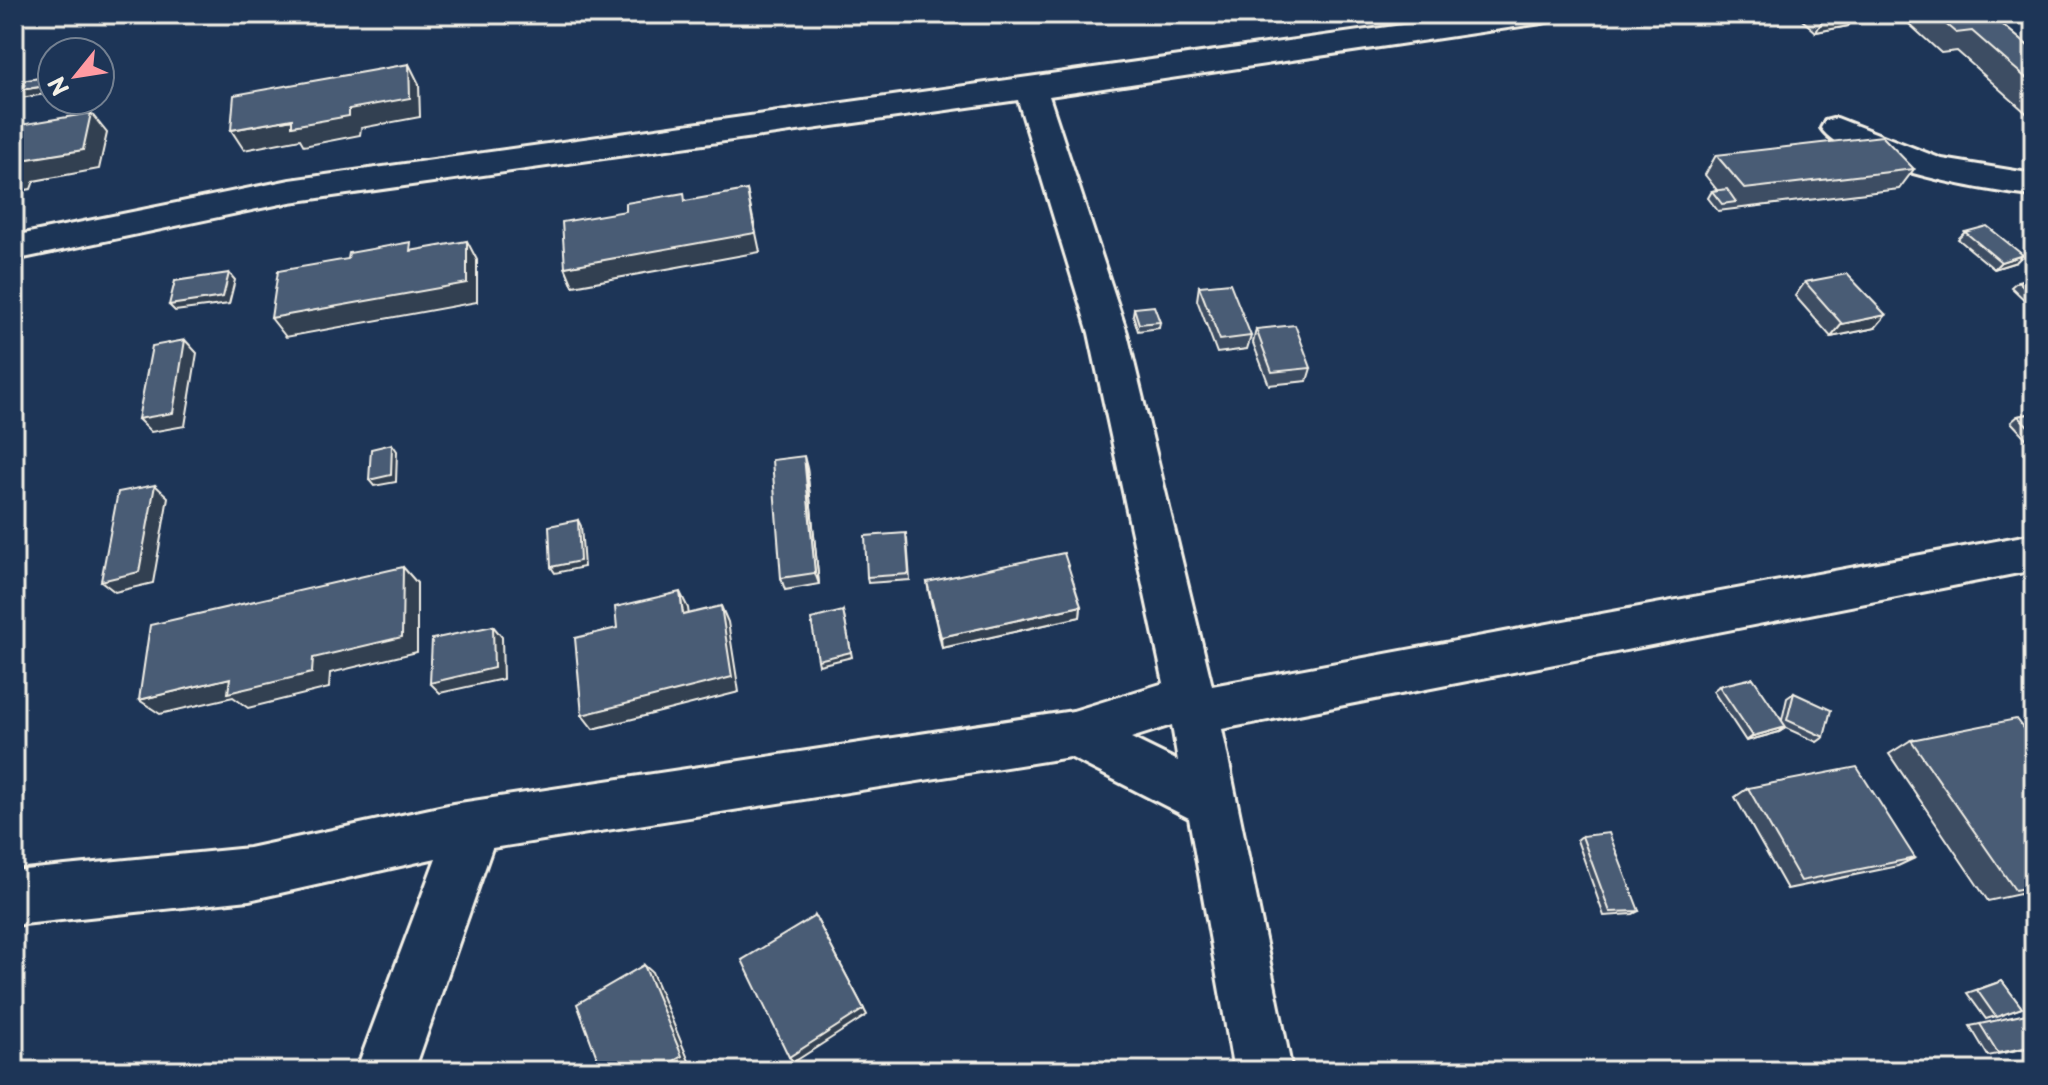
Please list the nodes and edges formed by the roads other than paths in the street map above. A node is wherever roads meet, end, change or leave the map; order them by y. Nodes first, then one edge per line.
1 (1542, 14) edge
2 (1031, 89) junction
3 (1837, 128) dead end
4 (2034, 185) edge
5 (66, 237) junction
6 (14, 248) edge
7 (14, 271) edge
8 (2034, 552) edge
9 (1192, 704) junction
10 (1073, 734) junction
11 (1211, 803) junction
12 (474, 826) junction
13 (14, 898) edge
14 (385, 1071) edge
15 (1263, 1071) edge

1 - 2 street
2 - 5 street
2 - 9 street
3 - 4 street
5 - 6 street
5 - 7 street
8 - 9 street
9 - 10 street
9 - 11 street
10 - 11 street
10 - 12 street
11 - 15 street
12 - 13 street
12 - 14 street

